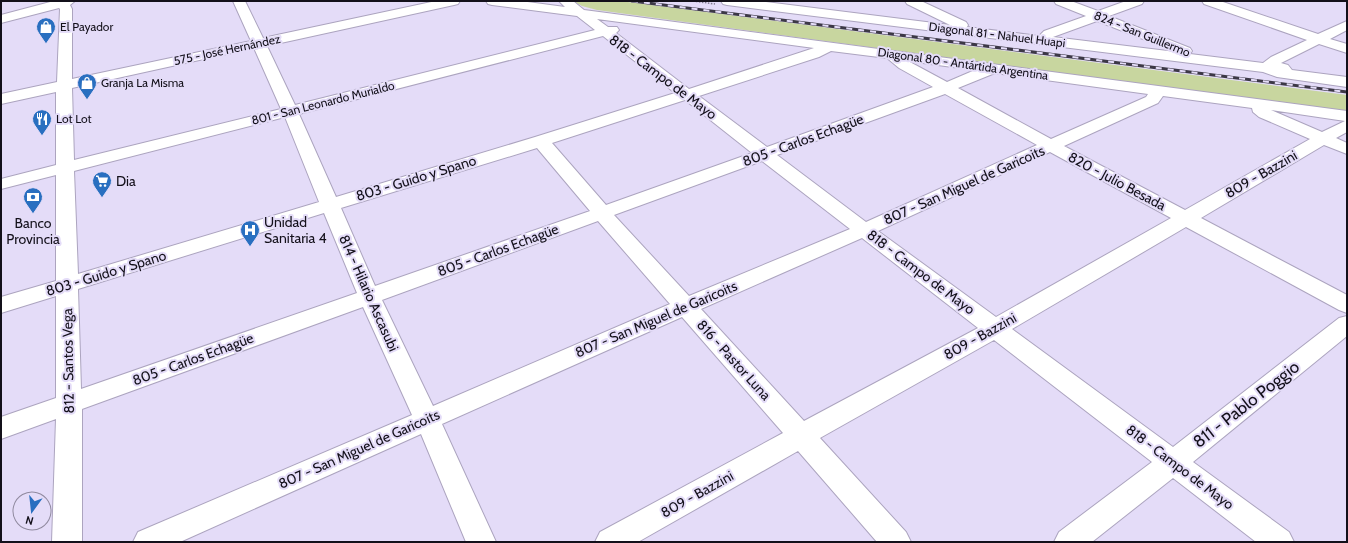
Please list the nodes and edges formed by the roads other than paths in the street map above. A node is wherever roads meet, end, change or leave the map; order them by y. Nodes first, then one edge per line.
1 (239, 1) edge
2 (454, 1) edge
3 (492, 1) edge
4 (565, 1) edge
5 (727, 1) edge
6 (1060, 1) edge
7 (1138, 1) edge
8 (1208, 1) edge
9 (65, 2) edge
10 (768, 4) edge
11 (910, 4) edge
12 (579, 12) junction
13 (1098, 16) junction
14 (1, 19) edge
15 (869, 19) junction
16 (646, 21) junction
17 (1347, 25) edge
18 (604, 32) junction
19 (969, 32) junction
20 (1317, 39) junction
21 (1046, 41) junction
22 (258, 44) junction
23 (829, 46) junction
24 (1347, 49) edge
25 (889, 54) junction
26 (1201, 60) junction
27 (994, 68) junction
28 (1277, 68) junction
29 (1347, 78) edge
30 (1347, 82) edge
31 (64, 85) junction
32 (946, 88) junction
33 (1159, 90) junction
34 (687, 95) junction
35 (1, 99) edge
36 (1253, 103) junction
37 (290, 111) junction
38 (1347, 116) edge
39 (1347, 125) edge
40 (1322, 138) junction
41 (541, 141) junction
42 (1051, 146) junction
43 (1347, 149) edge
44 (765, 154) junction
45 (66, 168) junction
46 (1, 184) edge
47 (330, 204) junction
48 (602, 213) junction
49 (1186, 218) junction
50 (864, 230) junction
51 (66, 286) junction
52 (369, 296) junction
53 (1347, 305) edge
54 (1, 306) edge
55 (686, 306) junction
56 (1347, 324) edge
57 (996, 328) junction
58 (69, 404) junction
59 (427, 419) junction
60 (1, 428) edge
61 (801, 436) junction
62 (1172, 462) junction
63 (67, 542) edge
64 (148, 542) edge
65 (482, 542) edge
66 (610, 542) edge
67 (896, 542) edge
68 (1069, 542) edge
69 (1279, 542) edge

1 - 22 street, 814 - Hilario Ascasubi
2 - 22 street, 575 - José Hernández
3 - 12 street, Diagonal 80 - Antártida Argentina
4 - 12 street, 818 - Campo de Mayo
5 - 10 street, Diagonal 81 - Nahuel Huapi
6 - 13 street, 824 - San Guillermo
7 - 13 street
8 - 20 street
9 - 14 street
9 - 31 street, 812 - Santos Vega
10 - 15 street, Diagonal 81 - Nahuel Huapi
11 - 15 street
11 - 19 street
12 - 16 street, Diagonal 80 - Antártida Argentina
12 - 18 street, 818 - Campo de Mayo
13 - 21 street
13 - 26 street, 824 - San Guillermo
15 - 19 street, Diagonal 81 - Nahuel Huapi
16 - 18 street, 801 - San Leonardo Murialdo
16 - 23 street, Diagonal 80 - Antártida Argentina
17 - 20 street
18 - 34 street, 818 - Campo de Mayo
18 - 37 street, 801 - San Leonardo Murialdo
19 - 21 street, Diagonal 81 - Nahuel Huapi
20 - 24 street
20 - 28 street
21 - 26 street, Diagonal 81 - Nahuel Huapi
22 - 31 street, 575 - José Hernández
22 - 37 street, 814 - Hilario Ascasubi
23 - 25 street, Diagonal 80 - Antártida Argentina
23 - 34 street, 803 - Guido y Spano
25 - 27 street, Diagonal 80 - Antártida Argentina
25 - 32 street, 820 - Julio Besada
26 - 28 street, Diagonal 81 - Nahuel Huapi
27 - 32 street, 805 - Carlos Echagüe
27 - 33 street, Diagonal 80 - Antártida Argentina
28 - 29 street, Diagonal 81 - Nahuel Huapi
28 - 30 street
31 - 35 street, 575 - José Hernández
31 - 45 street, 812 - Santos Vega
32 - 42 street, 820 - Julio Besada
32 - 44 street, 805 - Carlos Echagüe
33 - 36 street, Diagonal 80 - Antártida Argentina
33 - 42 street, 807 - San Miguel de Garicoits
34 - 41 street, 803 - Guido y Spano
34 - 44 street, 818 - Campo de Mayo
36 - 38 street, Diagonal 80 - Antártida Argentina
36 - 40 street
37 - 45 street, 801 - San Leonardo Murialdo
37 - 47 street, 814 - Hilario Ascasubi
39 - 40 street, 809 - Bazzini
40 - 43 street
40 - 49 street, 809 - Bazzini
41 - 47 street, 803 - Guido y Spano
41 - 48 street, 816 - Pastor Luna
42 - 49 street, 820 - Julio Besada
42 - 50 street, 807 - San Miguel de Garicoits
44 - 48 street, 805 - Carlos Echagüe
44 - 50 street, 818 - Campo de Mayo
45 - 46 street, 801 - San Leonardo Murialdo
45 - 51 street, 812 - Santos Vega
47 - 51 street, 803 - Guido y Spano
47 - 52 street, 814 - Hilario Ascasubi
48 - 52 street, 805 - Carlos Echagüe
48 - 55 street, 816 - Pastor Luna
49 - 53 street, 820 - Julio Besada
49 - 57 street, 809 - Bazzini
50 - 55 street, 807 - San Miguel de Garicoits
50 - 57 street, 818 - Campo de Mayo
51 - 54 street, 803 - Guido y Spano
51 - 58 street, 812 - Santos Vega
52 - 58 street, 805 - Carlos Echagüe
52 - 59 street, 814 - Hilario Ascasubi
55 - 59 street, 807 - San Miguel de Garicoits
55 - 61 street, 816 - Pastor Luna
56 - 62 street, 811 - Pablo Poggio
57 - 61 street, 809 - Bazzini
57 - 62 street, 818 - Campo de Mayo
58 - 60 street, 805 - Carlos Echagüe
58 - 63 street, 812 - Santos Vega
59 - 64 street, 807 - San Miguel de Garicoits
59 - 65 street, 814 - Hilario Ascasubi
61 - 66 street, 809 - Bazzini
61 - 67 street, 816 - Pastor Luna
62 - 68 street, 811 - Pablo Poggio
62 - 69 street, 818 - Campo de Mayo

